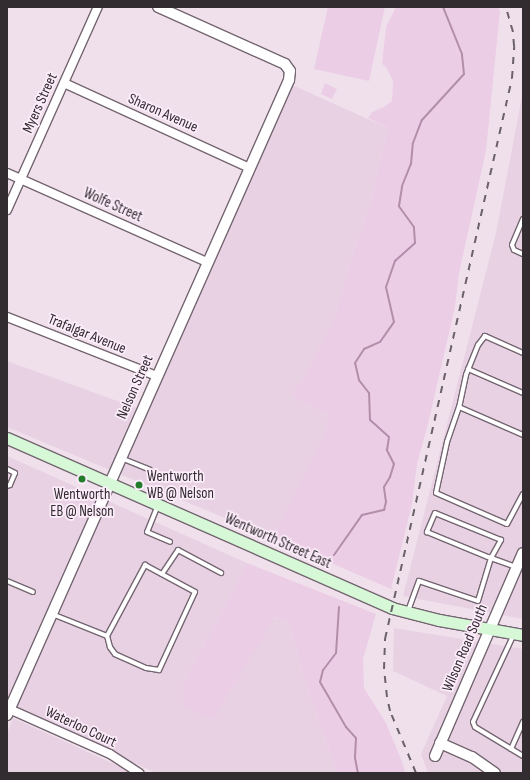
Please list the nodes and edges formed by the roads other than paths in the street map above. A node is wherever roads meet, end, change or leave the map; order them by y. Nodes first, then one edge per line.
1 (98, 7) edge
2 (163, 8) edge
3 (64, 83) junction
4 (250, 168) junction
5 (7, 173) edge
6 (21, 179) junction
7 (7, 210) edge
8 (523, 219) edge
9 (523, 254) edge
10 (207, 262) junction
11 (7, 317) edge
12 (523, 353) edge
13 (468, 369) junction
14 (156, 376) junction
15 (523, 394) edge
16 (459, 407) junction
17 (523, 435) edge
18 (7, 438) edge
19 (120, 458) junction
20 (7, 469) edge
21 (150, 470) dead end
22 (109, 483) junction
23 (7, 486) edge
24 (523, 494) edge
25 (158, 505) junction
26 (170, 542) dead end
27 (523, 553) edge
28 (491, 558) junction
29 (517, 567) junction
30 (220, 573) dead end
31 (162, 574) junction
32 (7, 581) edge
33 (33, 592) dead end
34 (408, 612) junction
35 (52, 614) junction
36 (489, 629) junction
37 (518, 634) edge
38 (107, 636) junction
39 (8, 711) edge
40 (523, 722) edge
41 (440, 743) junction
42 (511, 749) junction
43 (435, 756) dead end
44 (523, 756) edge
45 (140, 773) edge
46 (495, 773) edge

1 - 3 street, Myers Street
2 - 4 street, Nelson Street
3 - 4 street, Sharon Avenue
3 - 6 street, Myers Street
4 - 10 street, Nelson Street
5 - 6 street, Wolfe Street
6 - 7 street, Myers Street
6 - 10 street, Wolfe Street
8 - 9 lane
10 - 14 street, Nelson Street
11 - 14 street, Trafalgar Avenue
12 - 13 lane
13 - 15 lane
13 - 16 lane
14 - 19 street, Nelson Street
16 - 17 lane
16 - 24 lane
18 - 22 main road, Wentworth Street East
19 - 21 lane
19 - 22 street, Nelson Street
20 - 23 lane
22 - 25 main road, Wentworth Street East
22 - 35 street, Nelson Street
25 - 26 lane
25 - 34 main road, Wentworth Street East
27 - 29 street, Wilson Road South
28 - 28 lane
28 - 29 lane
28 - 34 lane
29 - 36 street, Wilson Road South
30 - 31 lane
31 - 38 lane
31 - 38 lane
32 - 33 lane
34 - 36 main road, Wentworth Street East
35 - 38 lane
35 - 39 street, Nelson Street
36 - 37 main road, Wentworth Street East
36 - 41 street, Wilson Road South
37 - 42 lane
39 - 45 street, Waterloo Court
40 - 42 lane
41 - 43 street, Wilson Road South
41 - 46 street
42 - 44 lane

